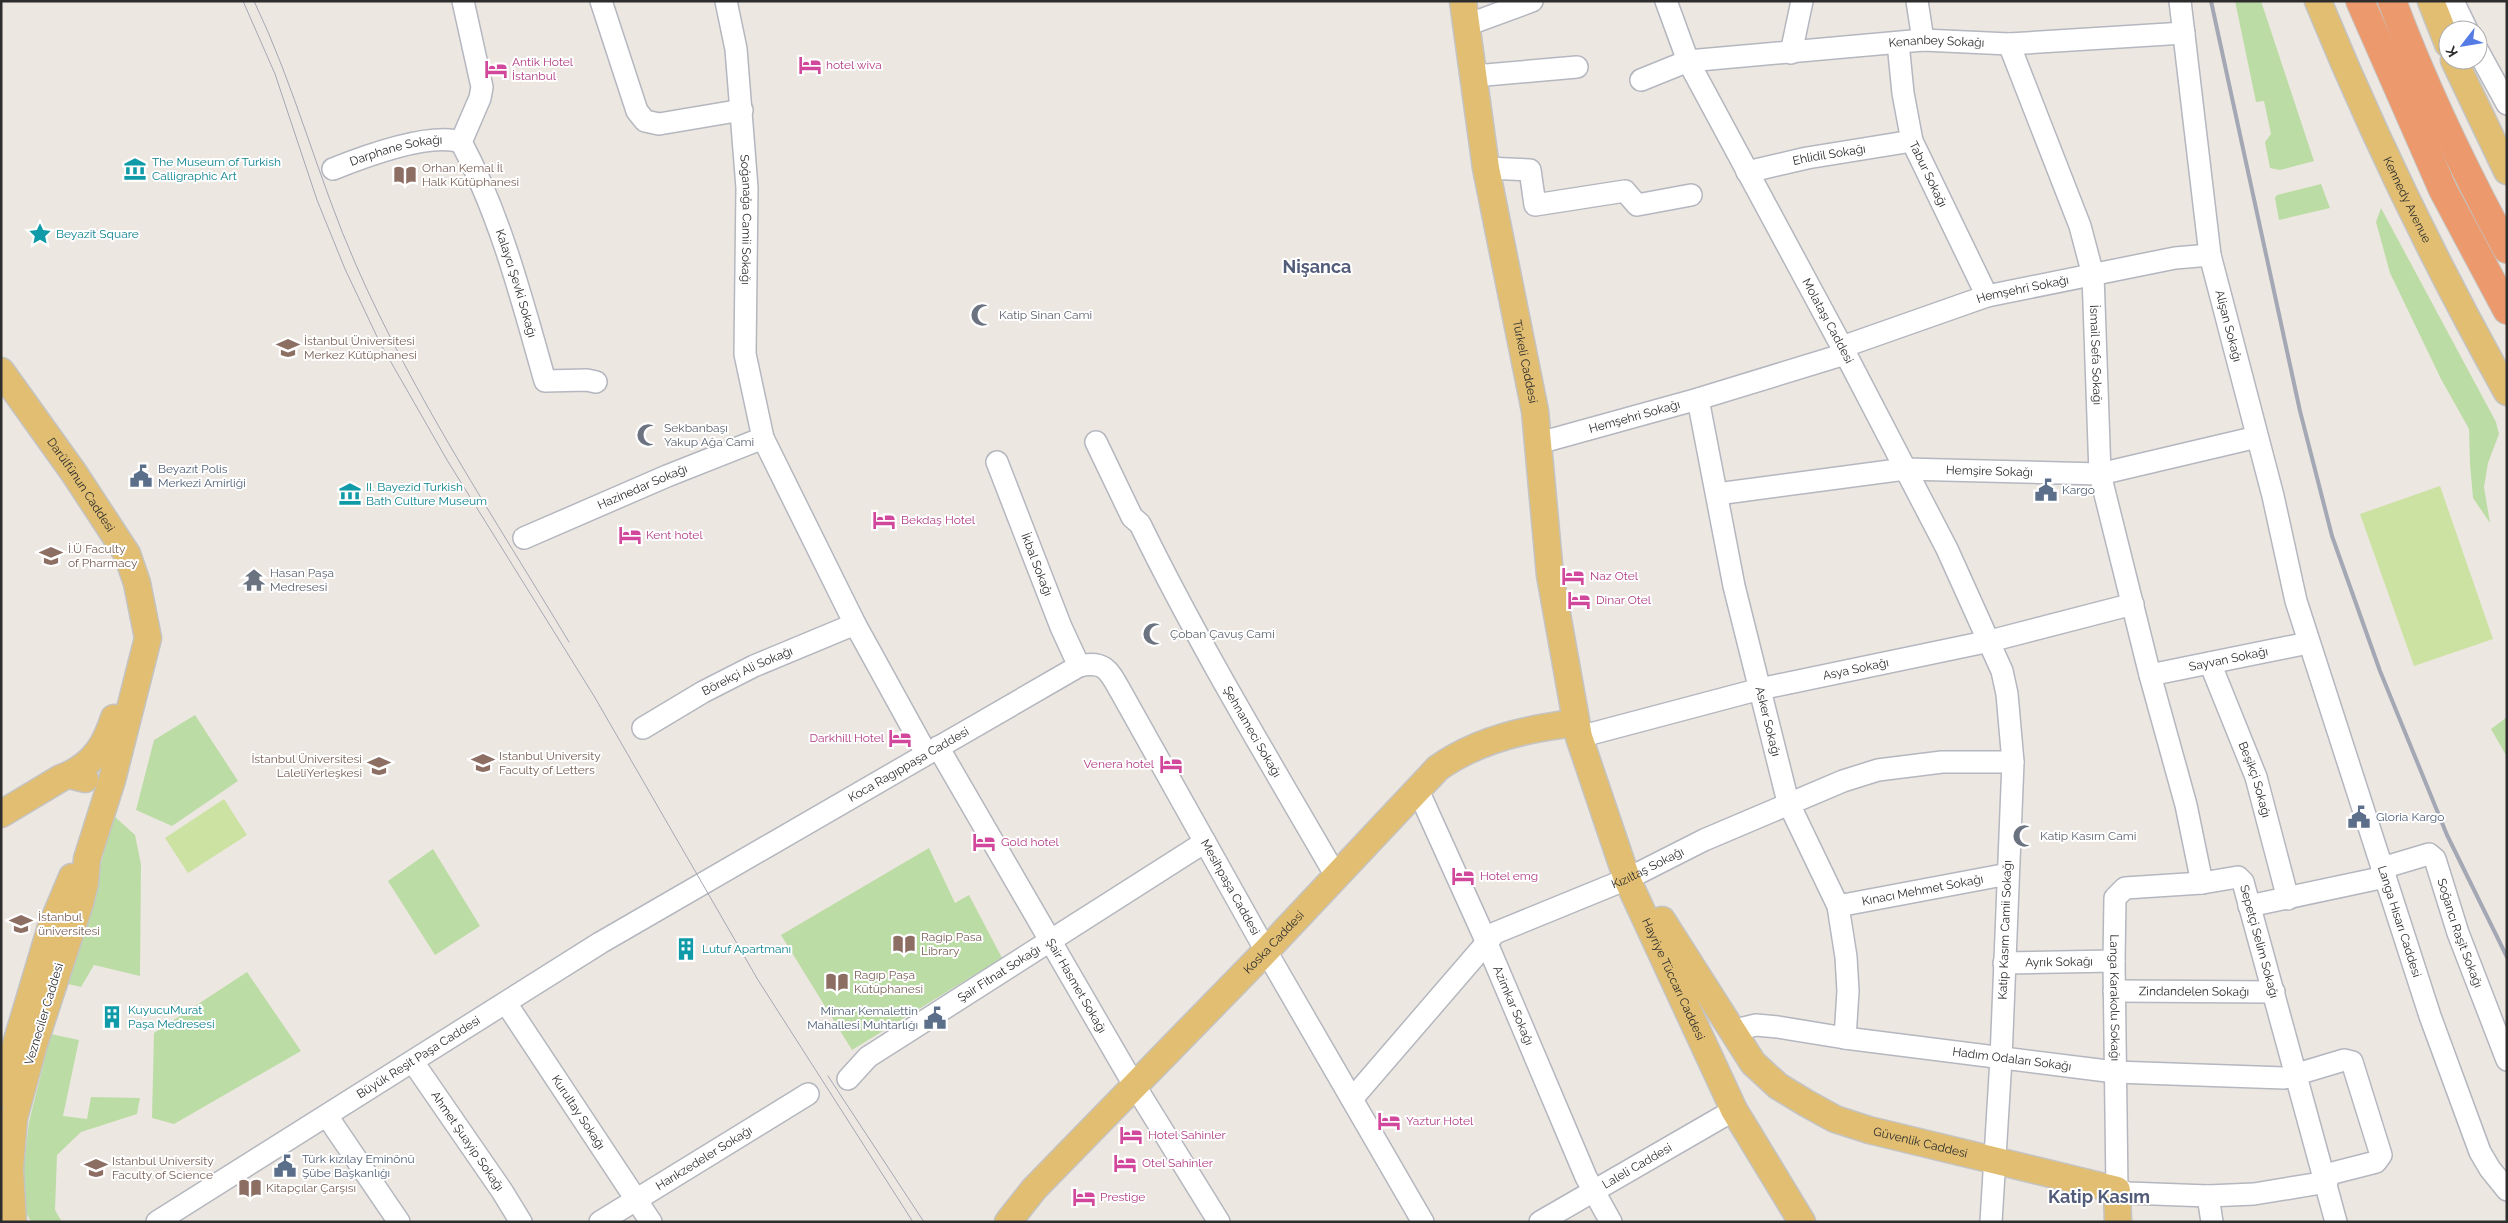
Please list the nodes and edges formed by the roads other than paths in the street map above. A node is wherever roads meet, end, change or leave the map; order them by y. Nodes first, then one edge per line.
1 (463, 1) edge
2 (601, 1) edge
3 (726, 1) edge
4 (1532, 1) edge
5 (1666, 1) edge
6 (1802, 1) edge
7 (1917, 1) edge
8 (2180, 1) edge
9 (2318, 1) edge
10 (2360, 1) edge
11 (2392, 1) edge
12 (2430, 1) edge
13 (2453, 1) edge
14 (1465, 13) edge
15 (2438, 20) edge
16 (2462, 20) edge
17 (2184, 33) junction
18 (1924, 40) junction
19 (1898, 43) junction
20 (2009, 44) junction
21 (1791, 53) junction
22 (1688, 60) junction
23 (1577, 67) dead end
24 (2488, 69) edge
25 (2459, 70) edge
26 (1474, 76) junction
27 (1641, 80) dead end
28 (2507, 104) edge
29 (742, 110) junction
30 (1912, 141) junction
31 (461, 142) junction
32 (1486, 168) junction
33 (333, 169) dead end
34 (2507, 171) edge
35 (1747, 172) junction
36 (1691, 195) dead end
37 (2507, 249) edge
38 (2210, 255) junction
39 (2093, 275) junction
40 (1987, 296) junction
41 (2507, 310) edge
42 (1844, 350) junction
43 (1, 371) edge
44 (596, 382) dead end
45 (2507, 392) edge
46 (1698, 399) junction
47 (2257, 437) junction
48 (763, 438) junction
49 (1096, 442) dead end
50 (1538, 443) junction
51 (997, 462) dead end
52 (1905, 469) junction
53 (2100, 474) junction
54 (1718, 494) junction
55 (524, 538) dead end
56 (2133, 604) junction
57 (143, 621) junction
58 (856, 624) junction
59 (1990, 641) junction
60 (2308, 643) junction
61 (2210, 663) junction
62 (1086, 664) junction
63 (2150, 675) junction
64 (1760, 689) junction
65 (643, 728) dead end
66 (1578, 730) junction
67 (932, 750) junction
68 (2013, 762) junction
69 (69, 775) junction
70 (1417, 788) junction
71 (1788, 802) junction
72 (102, 811) junction
73 (1, 814) edge
74 (1205, 842) junction
75 (87, 859) junction
76 (2384, 872) junction
77 (2008, 874) junction
78 (1336, 876) junction
79 (1627, 879) junction
80 (2202, 883) junction
81 (682, 896) joint
82 (2288, 899) junction
83 (1838, 906) junction
84 (2249, 906) junction
85 (1051, 940) junction
86 (1486, 941) junction
87 (1266, 951) junction
88 (2114, 961) junction
89 (2004, 963) junction
90 (2114, 991) junction
91 (2274, 992) junction
92 (506, 1003) junction
93 (1731, 1031) junction
94 (1845, 1038) junction
95 (2001, 1059) junction
96 (2507, 1060) edge
97 (414, 1062) junction
98 (2115, 1072) junction
99 (2295, 1076) junction
100 (848, 1079) dead end
101 (1135, 1083) junction
102 (1, 1094) edge
103 (808, 1094) dead end
104 (1352, 1099) junction
105 (1734, 1110) junction
106 (327, 1116) junction
107 (1994, 1160) junction
108 (2326, 1178) junction
109 (1593, 1190) junction
110 (2117, 1190) junction
111 (2507, 1190) edge
112 (2208, 1196) junction
113 (637, 1199) junction
114 (13, 1222) edge
115 (157, 1222) edge
116 (399, 1222) edge
117 (520, 1222) edge
118 (600, 1222) edge
119 (651, 1222) edge
120 (1008, 1222) edge
121 (1219, 1222) edge
122 (1423, 1222) edge
123 (1540, 1222) edge
124 (1611, 1222) edge
125 (1802, 1222) edge
126 (1991, 1222) edge
127 (2118, 1222) edge
128 (2212, 1222) edge
129 (2336, 1222) edge

1 - 31 street
2 - 29 street
3 - 29 street, Soğanağa Camii Sokağı
4 - 14 street
5 - 22 street, Molataşı Caddesi
6 - 21 street
7 - 18 street
8 - 17 street, Alişan Sokağı
9 - 45 main road, Kennedy Avenue
10 - 41 highway
11 - 37 highway
12 - 15 main road
13 - 16 street
14 - 26 main road, Türkeli Caddesi
17 - 20 street, Kenanbey Sokağı
17 - 38 street, Alişan Sokağı
18 - 19 street, Kenanbey Sokağı
18 - 20 street, Kenanbey Sokağı
19 - 21 street, Kenanbey Sokağı
19 - 30 street, Tabur Sokağı
20 - 39 street, İsmail Sefa Sokağı
21 - 22 street, Kenanbey Sokağı
22 - 27 street, Kenanbey Sokağı
22 - 35 street, Molataşı Caddesi
23 - 26 street
24 - 28 street
25 - 34 main road
26 - 32 main road, Türkeli Caddesi
29 - 48 street, Soğanağa Camii Sokağı
30 - 35 street, Ehlidil Sokağı
30 - 40 street, Tabur Sokağı
31 - 33 street, Darphane Sokağı
31 - 44 street, Kalaycı Şevki Sokağı
32 - 36 street
32 - 50 main road, Türkeli Caddesi
35 - 42 street, Molataşı Caddesi
38 - 39 street, Hemşehri Sokağı
38 - 47 street, Alişan Sokağı
39 - 40 street, Hemşehri Sokağı
39 - 53 street, İsmail Sefa Sokağı
40 - 42 street, Hemşehri Sokağı
42 - 46 street, Hemşehri Sokağı
42 - 52 street, Molataşı Caddesi
43 - 57 main road, Darülfünun Caddesi
46 - 50 street, Hemşehri Sokağı
46 - 54 street, Asker Sokağı
47 - 53 street, Hemşire Sokağı
47 - 60 street, Alişan Sokağı
48 - 55 street, Hazinedar Sokağı
48 - 58 street, Soğanağa Camii Sokağı
49 - 78 street, Şehnameci Sokağı
50 - 66 main road, Türkeli Caddesi
51 - 62 street, İkbal Sokağı
52 - 53 street, Hemşire Sokağı
52 - 54 street, Hemşire Sokağı
52 - 59 street, Molataşı Caddesi
53 - 56 street, İsmail Sefa Sokağı
54 - 64 street, Asker Sokağı
56 - 59 street, Asya Sokağı
56 - 63 street, İsmail Sefa Sokağı
57 - 69 main road
57 - 72 main road, Darülfünun Caddesi
58 - 65 street, Börekçi Ali Sokağı
58 - 67 street, Şair Hasmet Sokağı
59 - 64 street, Asya Sokağı
59 - 68 street, Katip Kasım Camii Sokağı
60 - 61 street, Sayvan Sokağı
60 - 76 street, Langa Hısarı Caddesi
61 - 63 street, Sayvan Sokağı
61 - 82 street, Beşikçi Sokağı
62 - 67 street, Koca Ragıppaşa Caddesi
62 - 74 street, Mesihpaşa Caddesi
63 - 80 street
64 - 66 street, Asya Sokağı
64 - 71 street, Asker Sokağı
66 - 70 main road, Koska Caddesi
66 - 79 main road, Hayriye Tüccarı Caddesi
67 - 81 street, Koca Ragıppaşa Caddesi
67 - 85 street, Şair Hasmet Sokağı
68 - 71 street, Kızıltaş Sokağı
68 - 77 street, Katip Kasım Camii Sokağı
69 - 72 main road
69 - 73 main road
70 - 78 main road, Koska Caddesi
70 - 86 street, Azimkar Sokağı
71 - 79 street, Kızıltaş Sokağı
71 - 83 street, Asker Sokağı
72 - 75 main road, Vezneciler Caddesi
74 - 85 street, Şair Fitnat Sokağı
74 - 87 street, Mesihpaşa Caddesi
75 - 102 main road
75 - 114 main road, Vezneciler Caddesi
76 - 82 street
76 - 96 street, Soğancı Raşit Sokağı
76 - 111 street, Langa Hısarı Caddesi
77 - 83 street, Kınacı Mehmet Sokağı
77 - 89 street, Katip Kasım Camii Sokağı
78 - 87 main road, Koska Caddesi
79 - 86 street, Kızıltaş Sokağı
79 - 93 main road, Güvenlik Caddesi
79 - 105 main road, Hayriye Tüccarı Caddesi
80 - 84 street, Sepetçi Selim Sokağı
80 - 88 street, Langa Karakolu Sokağı
81 - 92 street, Büyük Reşit Paşa Caddesi
82 - 84 street
83 - 94 street, Asker Sokağı
84 - 91 street, Sepetçi Selim Sokağı
85 - 100 street, Şair Fitnat Sokağı
85 - 101 street, Şair Hasmet Sokağı
86 - 104 street, Kızıltaş Sokağı
86 - 109 street, Azimkar Sokağı
87 - 101 main road, Koska Caddesi
87 - 104 street, Mesihpaşa Caddesi
88 - 89 street, Ayrık Sokağı
88 - 90 street, Langa Karakolu Sokağı
89 - 95 street, Katip Kasım Camii Sokağı
90 - 91 street, Zindandelen Sokağı
90 - 98 street, Langa Karakolu Sokağı
91 - 99 street, Sepetçi Selim Sokağı
92 - 97 street, Büyük Reşit Paşa Caddesi
92 - 113 street, Kurultay Sokağı
93 - 94 street, Hadım Odaları Sokağı
93 - 107 main road, Güvenlik Caddesi
94 - 95 street, Hadım Odaları Sokağı
95 - 98 street, Hadım Odaları Sokağı
95 - 107 street, Katip Kasım Camii Sokağı
97 - 106 street, Büyük Reşit Paşa Caddesi
97 - 117 street, Ahmet Şuayip Sokağı
98 - 99 street, Hadım Odaları Sokağı
98 - 110 street, Langa Karakolu Sokağı
99 - 108 street, Sepetçi Selim Sokağı
99 - 108 street, Güvenlik Caddesi
101 - 120 main road, Koska Caddesi
101 - 121 street, Şair Hasmet Sokağı
103 - 113 street, Harıkzedeler Sokağı
104 - 122 street, Mesihpaşa Caddesi
105 - 109 street, Laleli Caddesi
105 - 125 main road, Hayriye Tüccarı Caddesi
106 - 115 street, Büyük Reşit Paşa Caddesi
106 - 116 street
107 - 110 main road, Güvenlik Caddesi
107 - 126 street, Katip Kasım Camii Sokağı
108 - 112 street, Güvenlik Caddesi
108 - 129 street, Sepetçi Selim Sokağı
109 - 123 street, Laleli Caddesi
109 - 124 street, Azimkar Sokağı
110 - 112 street, Güvenlik Caddesi
110 - 127 main road
112 - 128 street
113 - 118 street, Harıkzedeler Sokağı
113 - 119 street, Kurultay Sokağı

